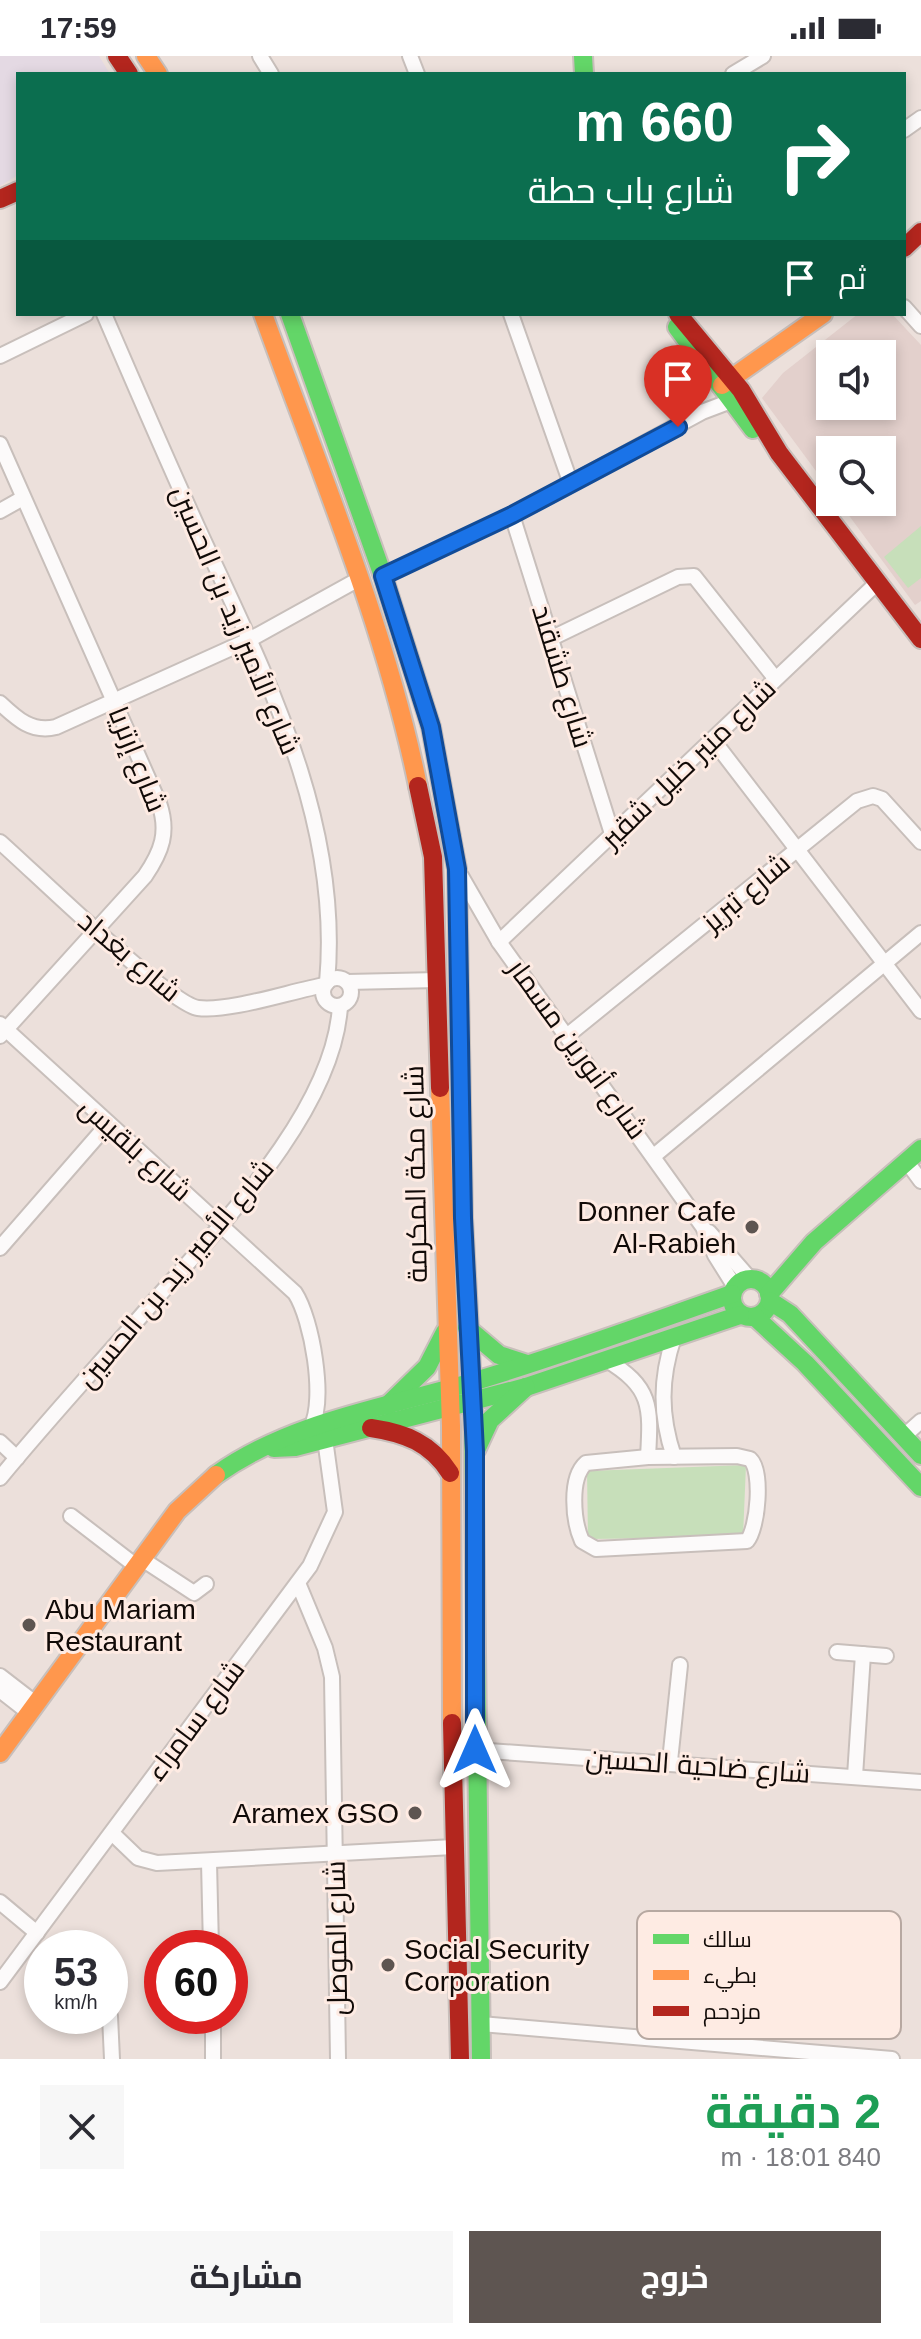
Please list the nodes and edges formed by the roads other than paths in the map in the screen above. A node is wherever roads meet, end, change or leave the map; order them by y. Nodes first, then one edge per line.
1 (763, 56) edge
2 (739, 66) edge
3 (921, 232) edge
4 (906, 246) edge
5 (906, 309) edge
6 (82, 316) edge
7 (105, 316) edge
8 (264, 316) edge
9 (291, 316) edge
10 (512, 316) edge
11 (673, 316) edge
12 (679, 316) edge
13 (820, 316) edge
14 (921, 326) edge
15 (0, 356) edge
16 (730, 388) junction
17 (0, 444) edge
18 (571, 484) junction
19 (23, 498) junction
20 (0, 511) edge
21 (512, 515) junction
22 (383, 576) junction
23 (359, 579) junction
24 (876, 584) junction
25 (552, 638) junction
26 (921, 639) edge
27 (249, 640) junction
28 (775, 678) junction
29 (114, 699) junction
30 (0, 703) edge
31 (713, 740) junction
32 (613, 837) junction
33 (0, 842) edge
34 (921, 842) edge
35 (797, 849) junction
36 (457, 869) junction
37 (95, 929) junction
38 (921, 933) edge
39 (331, 936) junction
40 (499, 942) junction
41 (885, 964) junction
42 (438, 980) junction
43 (345, 981) junction
44 (386, 983) junction
45 (326, 988) junction
46 (345, 1002) junction
47 (921, 1011) edge
48 (2, 1030) edge
49 (568, 1035) junction
50 (108, 1124) junction
51 (921, 1149) edge
52 (655, 1155) junction
53 (907, 1162) junction
54 (921, 1181) edge
55 (221, 1225) junction
56 (814, 1242) junction
57 (0, 1248) edge
58 (743, 1285) junction
59 (770, 1297) junction
60 (748, 1316) junction
61 (467, 1328) junction
62 (446, 1331) junction
63 (674, 1337) junction
64 (605, 1359) junction
65 (527, 1364) junction
66 (526, 1387) junction
67 (471, 1392) junction
68 (450, 1398) junction
69 (319, 1403) junction
70 (387, 1406) junction
71 (334, 1421) junction
72 (921, 1421) edge
73 (371, 1428) junction
74 (318, 1433) junction
75 (903, 1437) junction
76 (0, 1442) edge
77 (475, 1451) junction
78 (921, 1455) edge
79 (648, 1457) junction
80 (674, 1457) junction
81 (17, 1458) junction
82 (450, 1473) junction
83 (0, 1478) edge
84 (921, 1487) edge
85 (71, 1516) dead end
86 (139, 1563) junction
87 (298, 1583) junction
88 (206, 1584) dead end
89 (837, 1652) dead end
90 (863, 1654) junction
91 (886, 1656) dead end
92 (680, 1665) dead end
93 (0, 1676) edge
94 (0, 1690) edge
95 (32, 1708) junction
96 (475, 1750) junction
97 (0, 1753) edge
98 (670, 1761) junction
99 (855, 1776) junction
100 (921, 1782) edge
101 (112, 1833) junction
102 (453, 1847) junction
103 (335, 1854) junction
104 (209, 1862) junction
105 (0, 1902) edge
106 (33, 1930) edge
107 (39, 1930) edge
108 (211, 1930) edge
109 (24, 1950) edge
110 (0, 1982) edge
111 (481, 2024) junction
112 (111, 2034) edge
113 (213, 2034) edge
114 (637, 2037) edge
115 (657, 2039) edge
116 (112, 2059) edge
117 (213, 2059) edge
118 (338, 2059) edge
119 (460, 2059) edge
120 (481, 2059) edge
121 (892, 2059) edge

1 - 2 street
3 - 4 main road
5 - 14 street
6 - 15 street
7 - 27 street, شارع الأمير زيد بن الحسين
8 - 23 main road, شارع مكة المكرمة
9 - 22 main road, شارع مكة المكرمة
10 - 18 street
11 - 16 main road
12 - 16 main road
13 - 16 main road
16 - 18 street
16 - 24 main road
17 - 19 street, شارع إرتريا
18 - 21 street
19 - 20 street
19 - 29 street, شارع إرتريا
21 - 22 street
21 - 25 street, شارع طشقند
22 - 36 main road, شارع مكة المكرمة
23 - 27 street
23 - 42 main road, شارع مكة المكرمة
24 - 26 main road
24 - 28 street, شارع منير خليل شقير
25 - 28 street
25 - 32 street, شارع طشقند
27 - 29 street
27 - 39 street, شارع الأمير زيد بن الحسين
28 - 31 street, شارع منير خليل شقير
29 - 30 street
29 - 37 street, شارع إرتريا
31 - 32 street, شارع منير خليل شقير
31 - 35 street
32 - 40 street, شارع منير خليل شقير
33 - 37 street, شارع بغداد
34 - 35 street, شارع تبريز
35 - 41 street
35 - 49 street, شارع تبريز
36 - 40 street, شارع أنورين مسمار
36 - 61 main road, شارع مكة المكرمة
37 - 45 street, شارع بغداد
37 - 48 street, شارع إرتريا
38 - 41 street
39 - 43 street, شارع الأمير زيد بن الحسين
39 - 45 street, شارع الأمير زيد بن الحسين
40 - 49 street, شارع أنورين مسمار
41 - 47 street
41 - 52 street
42 - 44 street
42 - 62 main road, شارع مكة المكرمة
43 - 44 street
43 - 45 street
43 - 46 street, شارع الأمير زيد بن الحسين
44 - 46 street
45 - 46 street
46 - 55 street, شارع الأمير زيد بن الحسين
48 - 50 street, شارع بلقيس
49 - 52 street, شارع أنورين مسمار
50 - 55 street, شارع بلقيس
50 - 57 street
51 - 53 main road
52 - 58 street, شارع أنورين مسمار
53 - 54 street
53 - 56 main road
55 - 69 street, شارع بلقيس
55 - 81 street, شارع الأمير زيد بن الحسين
56 - 58 main road
56 - 59 main road
58 - 59 main road
58 - 60 main road
58 - 65 main road
59 - 60 main road
59 - 75 main road
60 - 63 main road
60 - 84 main road
61 - 65 main road
61 - 67 main road, شارع مكة المكرمة
62 - 68 main road, شارع مكة المكرمة
62 - 70 main road
63 - 64 main road
63 - 80 street
64 - 66 main road
64 - 79 street
65 - 67 main road
66 - 67 main road
66 - 77 main road
67 - 68 main road
67 - 77 main road, شارع مكة المكرمة
68 - 70 main road
68 - 73 main road
68 - 82 main road, شارع مكة المكرمة
69 - 71 street
69 - 74 street, شارع بلقيس
70 - 71 main road
71 - 74 main road
72 - 75 street
73 - 74 main road
73 - 82 main road
74 - 86 main road
74 - 87 street, شارع سامراء
75 - 78 main road
76 - 81 street
77 - 96 main road, شارع مكة المكرمة
79 - 80 street
79 - 80 street
81 - 83 street, شارع الأمير زيد بن الحسين
82 - 102 main road, شارع مكة المكرمة
85 - 86 street
86 - 88 street
86 - 95 main road
87 - 101 street, شارع سامراء
87 - 103 street, شارع الموصل
89 - 90 street
90 - 91 street
90 - 99 street
92 - 98 street
93 - 95 street
94 - 95 street
95 - 97 main road
96 - 98 street, شارع ضاحية الحسين
96 - 111 main road, شارع مكة المكرمة
98 - 99 street, شارع ضاحية الحسين
99 - 100 street, شارع ضاحية الحسين
101 - 104 street
101 - 107 street, شارع سامراء
102 - 103 street
102 - 119 main road, شارع مكة المكرمة
103 - 104 street
103 - 118 street, شارع الموصل
104 - 108 street
105 - 106 street
109 - 110 street, شارع سامراء
111 - 114 street
111 - 120 main road, شارع مكة المكرمة
112 - 116 street
113 - 117 street
115 - 121 street

